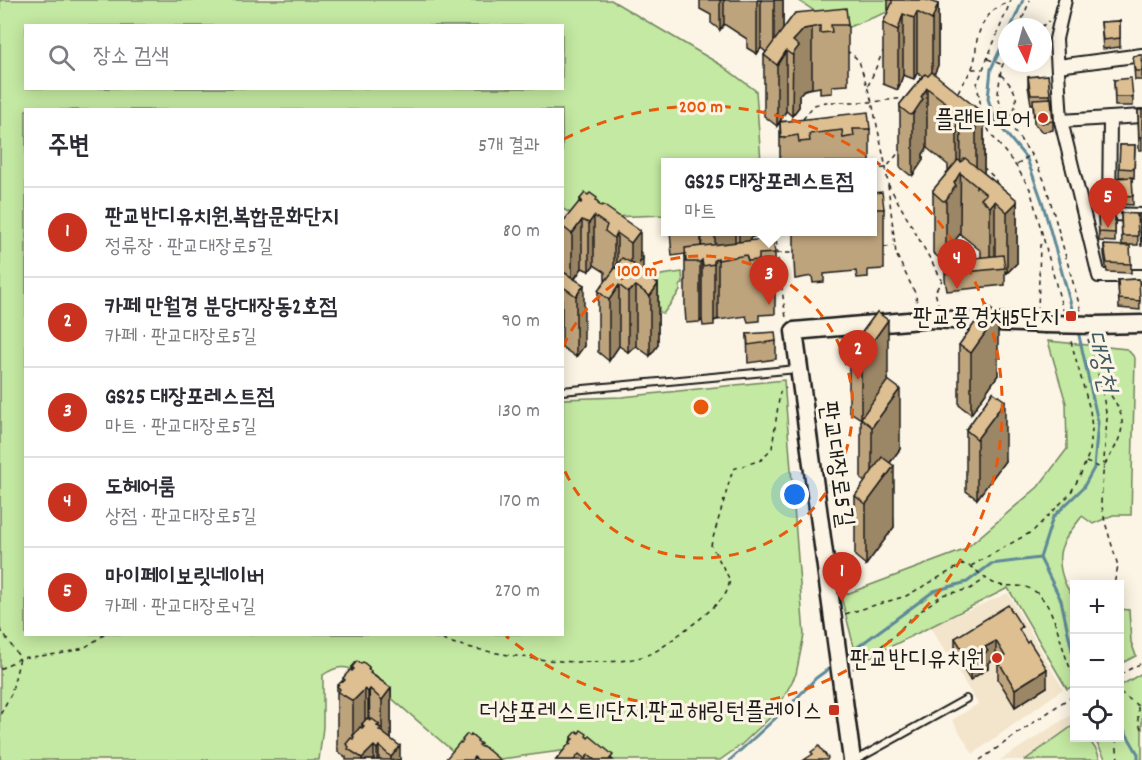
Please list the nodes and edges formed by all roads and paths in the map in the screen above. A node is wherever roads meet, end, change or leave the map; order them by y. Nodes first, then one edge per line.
1 (1030, 0) edge
2 (1065, 0) edge
3 (1010, 2) edge
4 (1023, 18) edge
5 (884, 48) edge
6 (844, 50) edge
7 (1142, 55) edge
8 (988, 59) junction
9 (998, 63) edge
10 (1058, 66) junction
11 (972, 69) junction
12 (983, 69) junction
13 (1000, 75) dead end
14 (867, 87) junction
15 (913, 97) edge
16 (956, 99) edge
17 (872, 102) junction
18 (1142, 116) edge
19 (1110, 118) junction
20 (1007, 120) dead end
21 (801, 121) edge
22 (1061, 121) junction
23 (989, 131) junction
24 (981, 133) edge
25 (906, 145) edge
26 (1031, 155) dead end
27 (982, 166) dead end
28 (1016, 166) junction
29 (877, 168) edge
30 (886, 168) junction
31 (887, 183) junction
32 (998, 187) edge
33 (1084, 214) junction
34 (1109, 214) junction
35 (1142, 215) edge
36 (777, 236) edge
37 (1044, 243) junction
38 (895, 246) junction
39 (883, 247) dead end
40 (777, 253) junction
41 (800, 253) dead end
42 (1142, 276) edge
43 (1064, 315) dead end
44 (786, 318) dead end
45 (919, 320) junction
46 (943, 320) junction
47 (1041, 324) junction
48 (1142, 324) edge
49 (1070, 336) dead end
50 (801, 372) junction
51 (1100, 380) dead end
52 (564, 390) edge
53 (1087, 462) junction
54 (1105, 465) dead end
55 (1103, 469) dead end
56 (971, 566) junction
57 (985, 578) junction
58 (834, 618) junction
59 (0, 628) edge
60 (102, 636) edge
61 (432, 636) edge
62 (20, 658) junction
63 (1142, 663) edge
64 (0, 669) edge
65 (1070, 669) edge
66 (1124, 672) edge
67 (842, 676) junction
68 (1124, 696) edge
69 (1070, 698) edge
70 (966, 699) dead end
71 (1138, 706) junction
72 (1142, 709) edge
73 (0, 715) edge
74 (1142, 730) edge
75 (1116, 742) edge
76 (854, 760) edge
77 (980, 760) edge
78 (1118, 760) edge

1 - 4 path
2 - 10 street
3 - 8 path
3 - 11 path
5 - 14 path
6 - 14 path
7 - 10 street
8 - 9 path
8 - 12 path
10 - 22 street
11 - 12 path
11 - 16 path
12 - 23 path
13 - 20 path
14 - 17 path
15 - 17 path
17 - 21 path
17 - 30 path
18 - 19 street
19 - 22 street
19 - 34 street
22 - 33 street
23 - 24 path
23 - 28 path
25 - 30 path
26 - 28 path
27 - 32 path
28 - 37 path
29 - 30 path
30 - 31 path
31 - 38 path
31 - 46 path
33 - 34 street
33 - 42 street
34 - 35 street
36 - 40 path
37 - 43 path
37 - 47 path
38 - 39 path
38 - 45 path
40 - 41 path
40 - 44 path
45 - 46 street, 판교대장로5길
45 - 50 street, 판교대장로5길
46 - 47 street, 판교대장로5길
47 - 48 street, 판교대장로5길, bridge
49 - 53 path
50 - 52 lane
50 - 58 street, 판교대장로5길
50 - 61 path
51 - 54 path
53 - 55 path
53 - 56 path
56 - 57 path
56 - 58 path
57 - 65 path
57 - 67 path
58 - 67 street, 판교대장로5길
59 - 62 path
60 - 62 path
62 - 64 path
62 - 73 path
63 - 66 path
67 - 76 street
68 - 71 path
69 - 77 path
70 - 76 lane
71 - 72 path
71 - 74 path
75 - 78 path

